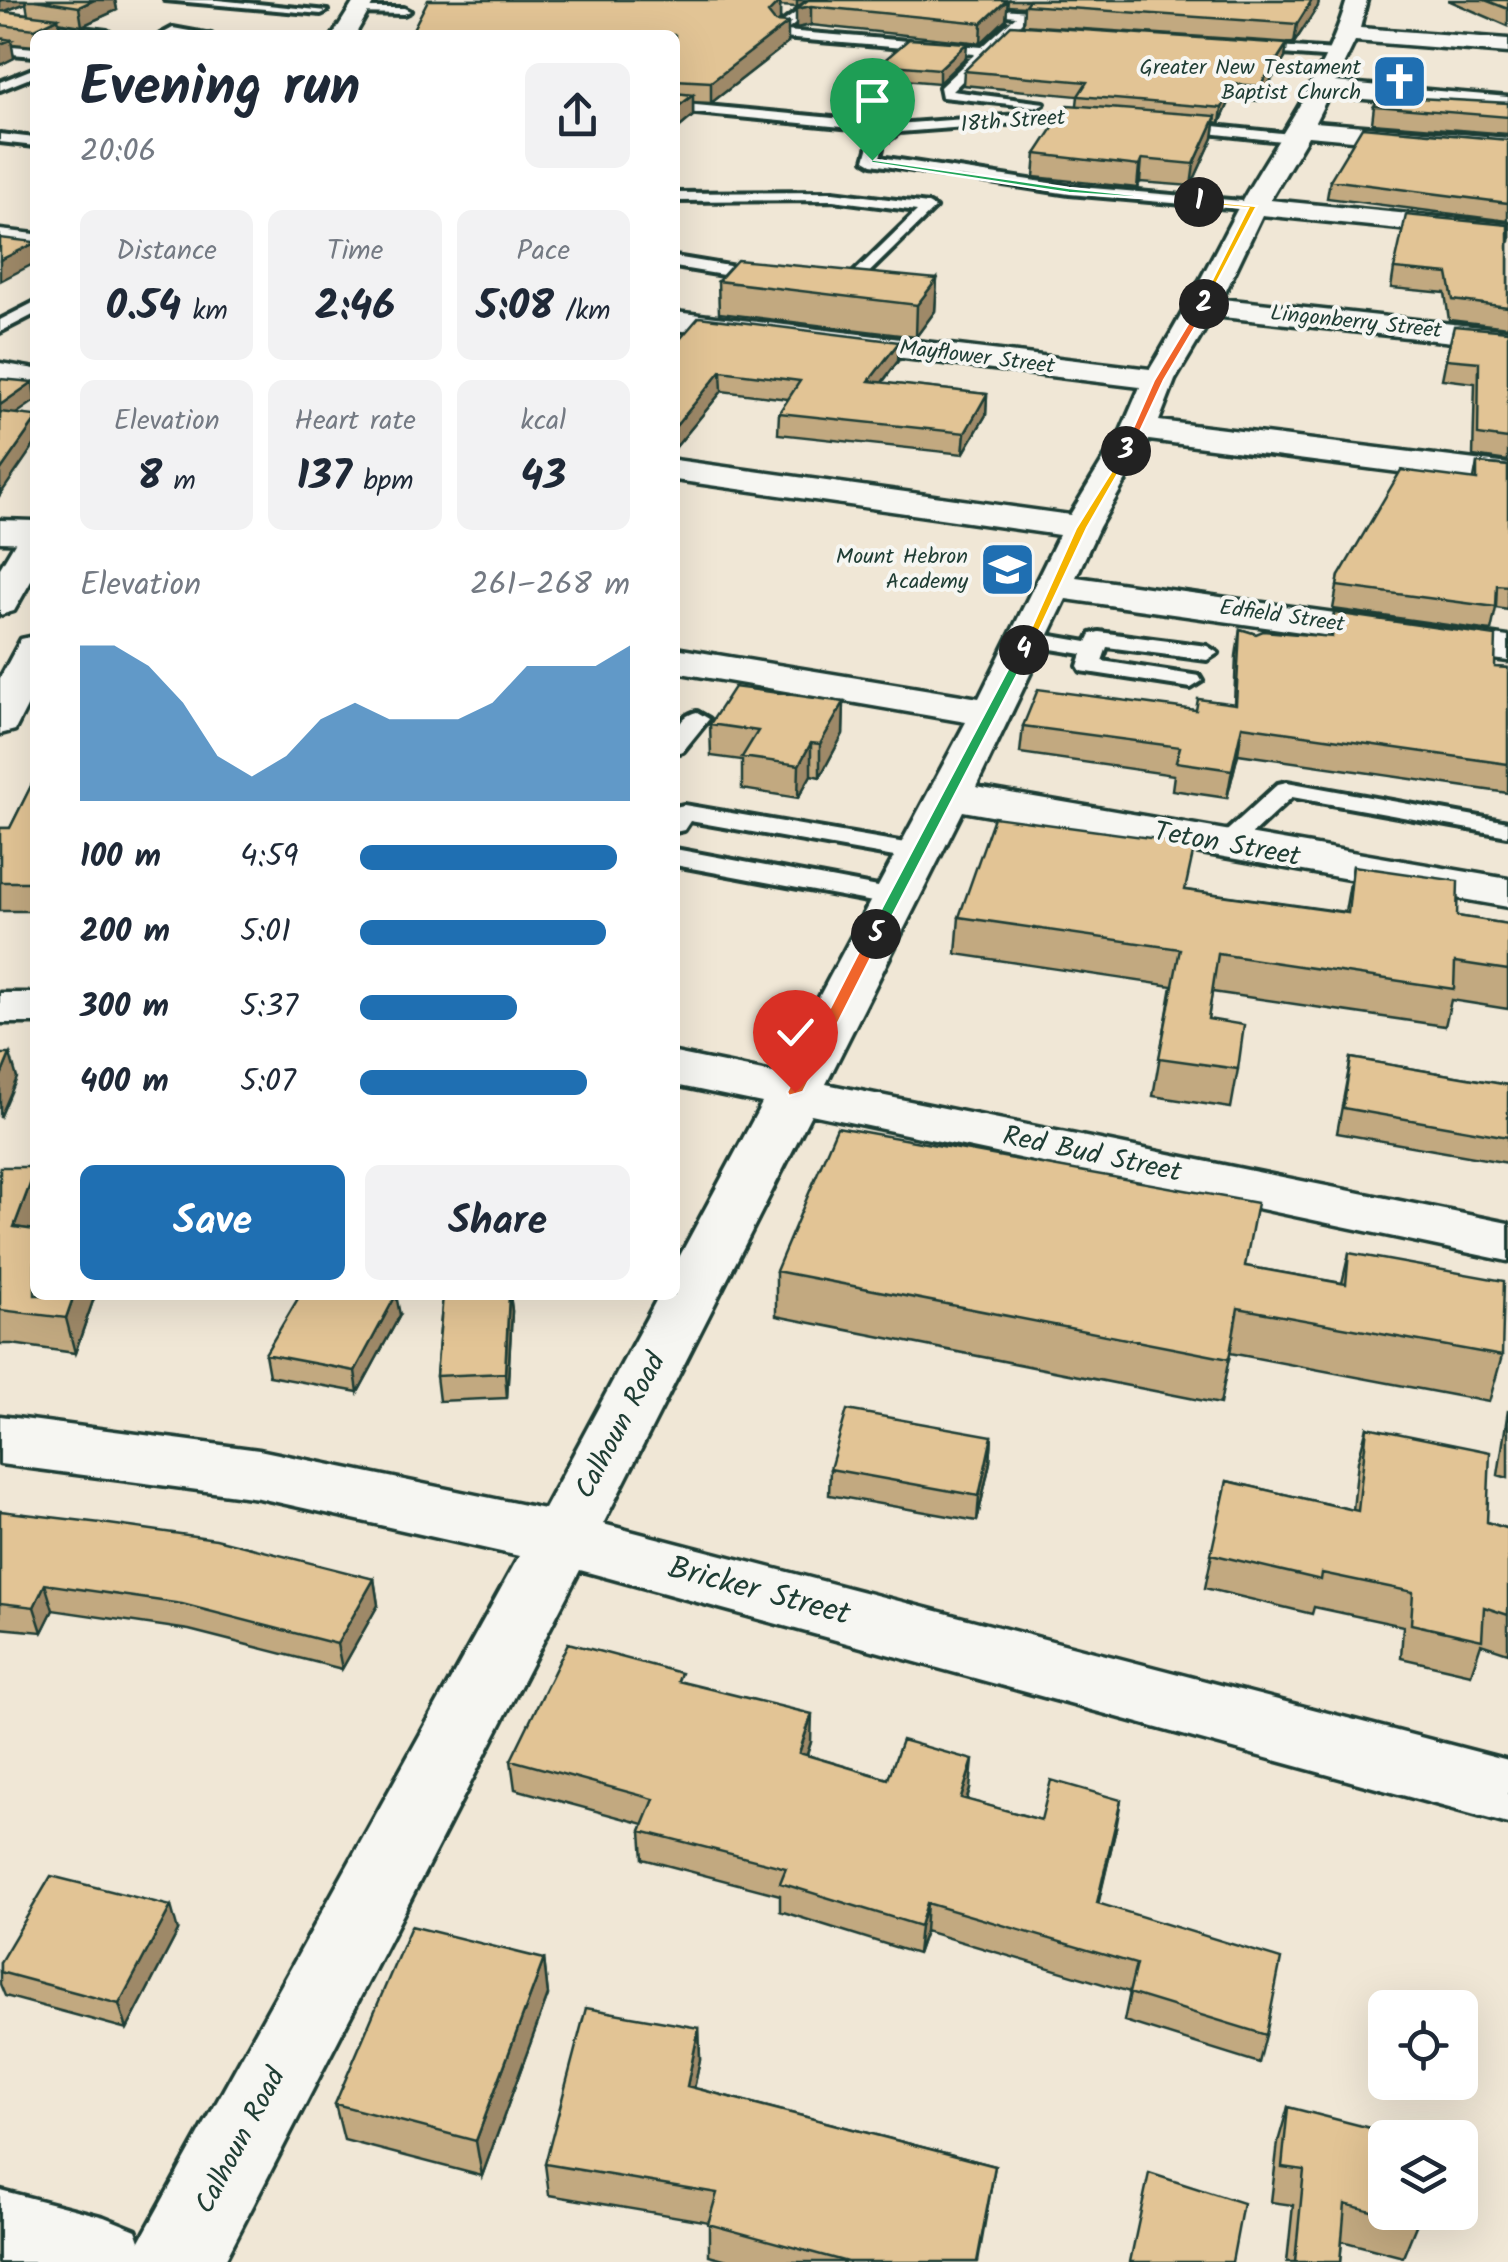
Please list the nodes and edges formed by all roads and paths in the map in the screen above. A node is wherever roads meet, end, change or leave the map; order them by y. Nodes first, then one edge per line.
1 (171, 0) edge
2 (820, 0) edge
3 (1039, 0) edge
4 (324, 5) edge
5 (361, 6) edge
6 (36, 7) dead end
7 (950, 7) edge
8 (404, 11) edge
9 (781, 13) edge
10 (1025, 13) junction
11 (800, 15) junction
12 (0, 21) edge
13 (69, 30) edge
14 (311, 30) edge
15 (347, 30) edge
16 (1006, 32) junction
17 (1024, 33) edge
18 (1508, 46) edge
19 (0, 49) edge
20 (1233, 50) edge
21 (985, 51) junction
22 (30, 52) edge
23 (1326, 70) edge
24 (30, 74) edge
25 (0, 86) edge
26 (1508, 104) edge
27 (680, 107) edge
28 (1169, 120) edge
29 (896, 128) junction
30 (0, 138) edge
31 (30, 141) edge
32 (1508, 146) edge
33 (680, 197) edge
34 (1253, 206) junction
35 (1508, 232) edge
36 (0, 238) edge
37 (30, 241) edge
38 (680, 263) edge
39 (788, 281) edge
40 (807, 284) edge
41 (1204, 306) junction
42 (30, 310) edge
43 (680, 322) edge
44 (0, 327) edge
45 (1508, 339) edge
46 (0, 373) edge
47 (30, 377) edge
48 (1149, 404) junction
49 (680, 471) edge
50 (1508, 475) edge
51 (1082, 528) junction
52 (0, 531) edge
53 (30, 535) edge
54 (30, 550) edge
55 (1055, 586) junction
56 (13, 598) edge
57 (1030, 639) junction
58 (1508, 648) edge
59 (1094, 650) junction
60 (1207, 653) dead end
61 (30, 658) edge
62 (680, 661) edge
63 (1191, 681) dead end
64 (990, 712) junction
65 (0, 721) edge
66 (947, 795) junction
67 (680, 818) edge
68 (1508, 829) edge
69 (1226, 845) junction
70 (680, 857) edge
71 (905, 875) junction
72 (1508, 893) edge
73 (0, 1008) edge
74 (30, 1008) edge
75 (680, 1070) edge
76 (795, 1092) junction
77 (1508, 1242) edge
78 (0, 1440) edge
79 (562, 1539) junction
80 (1508, 1792) edge
81 (0, 2234) edge
82 (104, 2262) edge
83 (176, 2262) edge

1 - 4 lane
2 - 11 lane
3 - 10 lane
4 - 5 street
4 - 14 street
5 - 8 lane
5 - 15 street
6 - 12 lane
7 - 10 lane
9 - 11 lane
10 - 16 lane
11 - 21 lane
12 - 13 lane
16 - 17 lane
16 - 21 lane
18 - 23 street
19 - 22 lane
20 - 23 lane
21 - 29 lane, 18th Street
23 - 26 street
23 - 28 lane
23 - 32 street
23 - 34 street, Calhoun Road
24 - 25 lane
27 - 29 lane, 18th Street
29 - 34 lane
30 - 31 lane
33 - 40 lane
34 - 35 street
34 - 41 street, Calhoun Road
36 - 37 street
38 - 39 lane
41 - 45 street, Lingonberry Street
41 - 48 street, Calhoun Road
42 - 44 lane
43 - 48 street, Mayflower Street
46 - 47 street
48 - 50 street, Mayflower Street
48 - 51 street, Calhoun Road
49 - 51 street
51 - 55 street, Calhoun Road
52 - 53 street
54 - 56 street
55 - 57 street, Calhoun Road
55 - 58 street, Edfield Street
57 - 59 lane
57 - 64 street, Calhoun Road
59 - 60 lane
59 - 63 lane
61 - 65 street
62 - 64 street
64 - 66 street, Calhoun Road
66 - 69 street, Teton Street
66 - 71 street, Calhoun Road
67 - 71 lane
68 - 69 lane
69 - 72 street, Teton Street
70 - 71 lane
71 - 76 street, Calhoun Road
73 - 74 street
75 - 76 street, Red Bud Street
76 - 77 street, Red Bud Street
76 - 79 street, Calhoun Road
78 - 79 street, Bricker Street
79 - 80 street, Bricker Street
79 - 83 street, Calhoun Road
81 - 82 street

